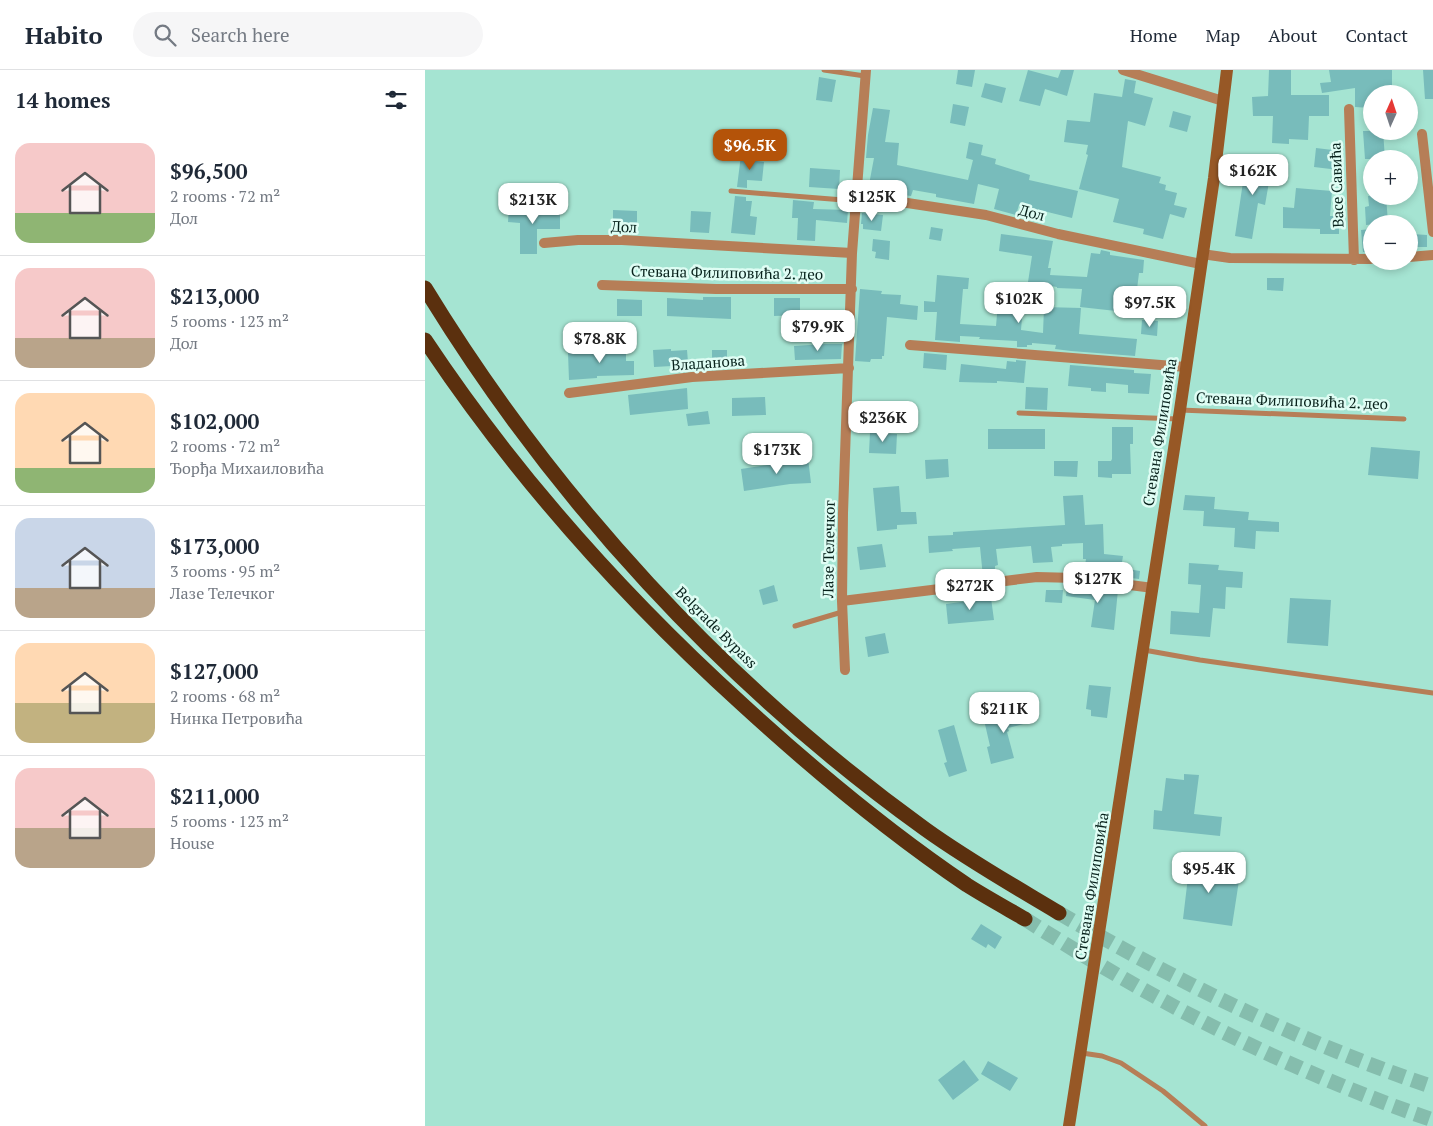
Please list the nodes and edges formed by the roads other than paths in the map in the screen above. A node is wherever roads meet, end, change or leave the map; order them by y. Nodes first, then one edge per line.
1 (824, 70) edge
2 (1123, 70) edge
3 (1227, 70) edge
4 (865, 73) edge
5 (1223, 101) junction
6 (1349, 110) dead end
7 (1422, 134) dead end
8 (731, 191) dead end
9 (856, 198) junction
10 (1433, 232) edge
11 (544, 243) dead end
12 (852, 253) junction
13 (1433, 255) edge
14 (1418, 256) edge
15 (1201, 259) junction
16 (1363, 259) edge
17 (1354, 260) junction
18 (602, 285) dead end
19 (425, 288) edge
20 (852, 289) junction
21 (425, 340) edge
22 (910, 346) dead end
23 (1186, 367) junction
24 (849, 368) junction
25 (569, 393) dead end
26 (1019, 413) dead end
27 (1179, 415) junction
28 (1404, 420) dead end
29 (1153, 588) junction
30 (842, 601) junction
31 (842, 612) junction
32 (795, 626) dead end
33 (1143, 650) junction
34 (845, 670) dead end
35 (1433, 693) edge
36 (1059, 913) tunnel mouth
37 (1025, 919) tunnel mouth
38 (1081, 1052) junction
39 (1069, 1126) edge
40 (1205, 1126) edge

1 - 4 lane
2 - 5 street
3 - 5 main road, Стевана Филиповића
4 - 9 street, Лазе Телечког
5 - 15 main road, Стевана Филиповића
6 - 17 street, Васе Савића
7 - 10 street
8 - 9 lane
9 - 12 street, Лазе Телечког
9 - 15 street, Дол
11 - 12 street, Дол
12 - 20 street, Лазе Телечког
13 - 14 street
15 - 17 street, Дол
15 - 23 main road, Стевана Филиповића
16 - 17 street, Дол
18 - 20 street, Стевана Филиповића 2. део
19 - 36 highway, Belgrade Bypass
20 - 24 street, Лазе Телечког
21 - 37 highway
22 - 23 street
23 - 27 main road, Стевана Филиповића
24 - 25 street, Владанова
24 - 30 street, Лазе Телечког
26 - 27 lane, Стевана Филиповића 2. део
27 - 28 lane, Стевана Филиповића 2. део
27 - 29 main road, Стевана Филиповића
29 - 30 street
29 - 33 main road, Стевана Филиповића
30 - 31 street, Лазе Телечког
31 - 32 lane
31 - 34 street, Лазе Телечког
33 - 35 lane
33 - 38 main road, Стевана Филиповића
38 - 39 main road, Стевана Филиповића
38 - 40 lane

